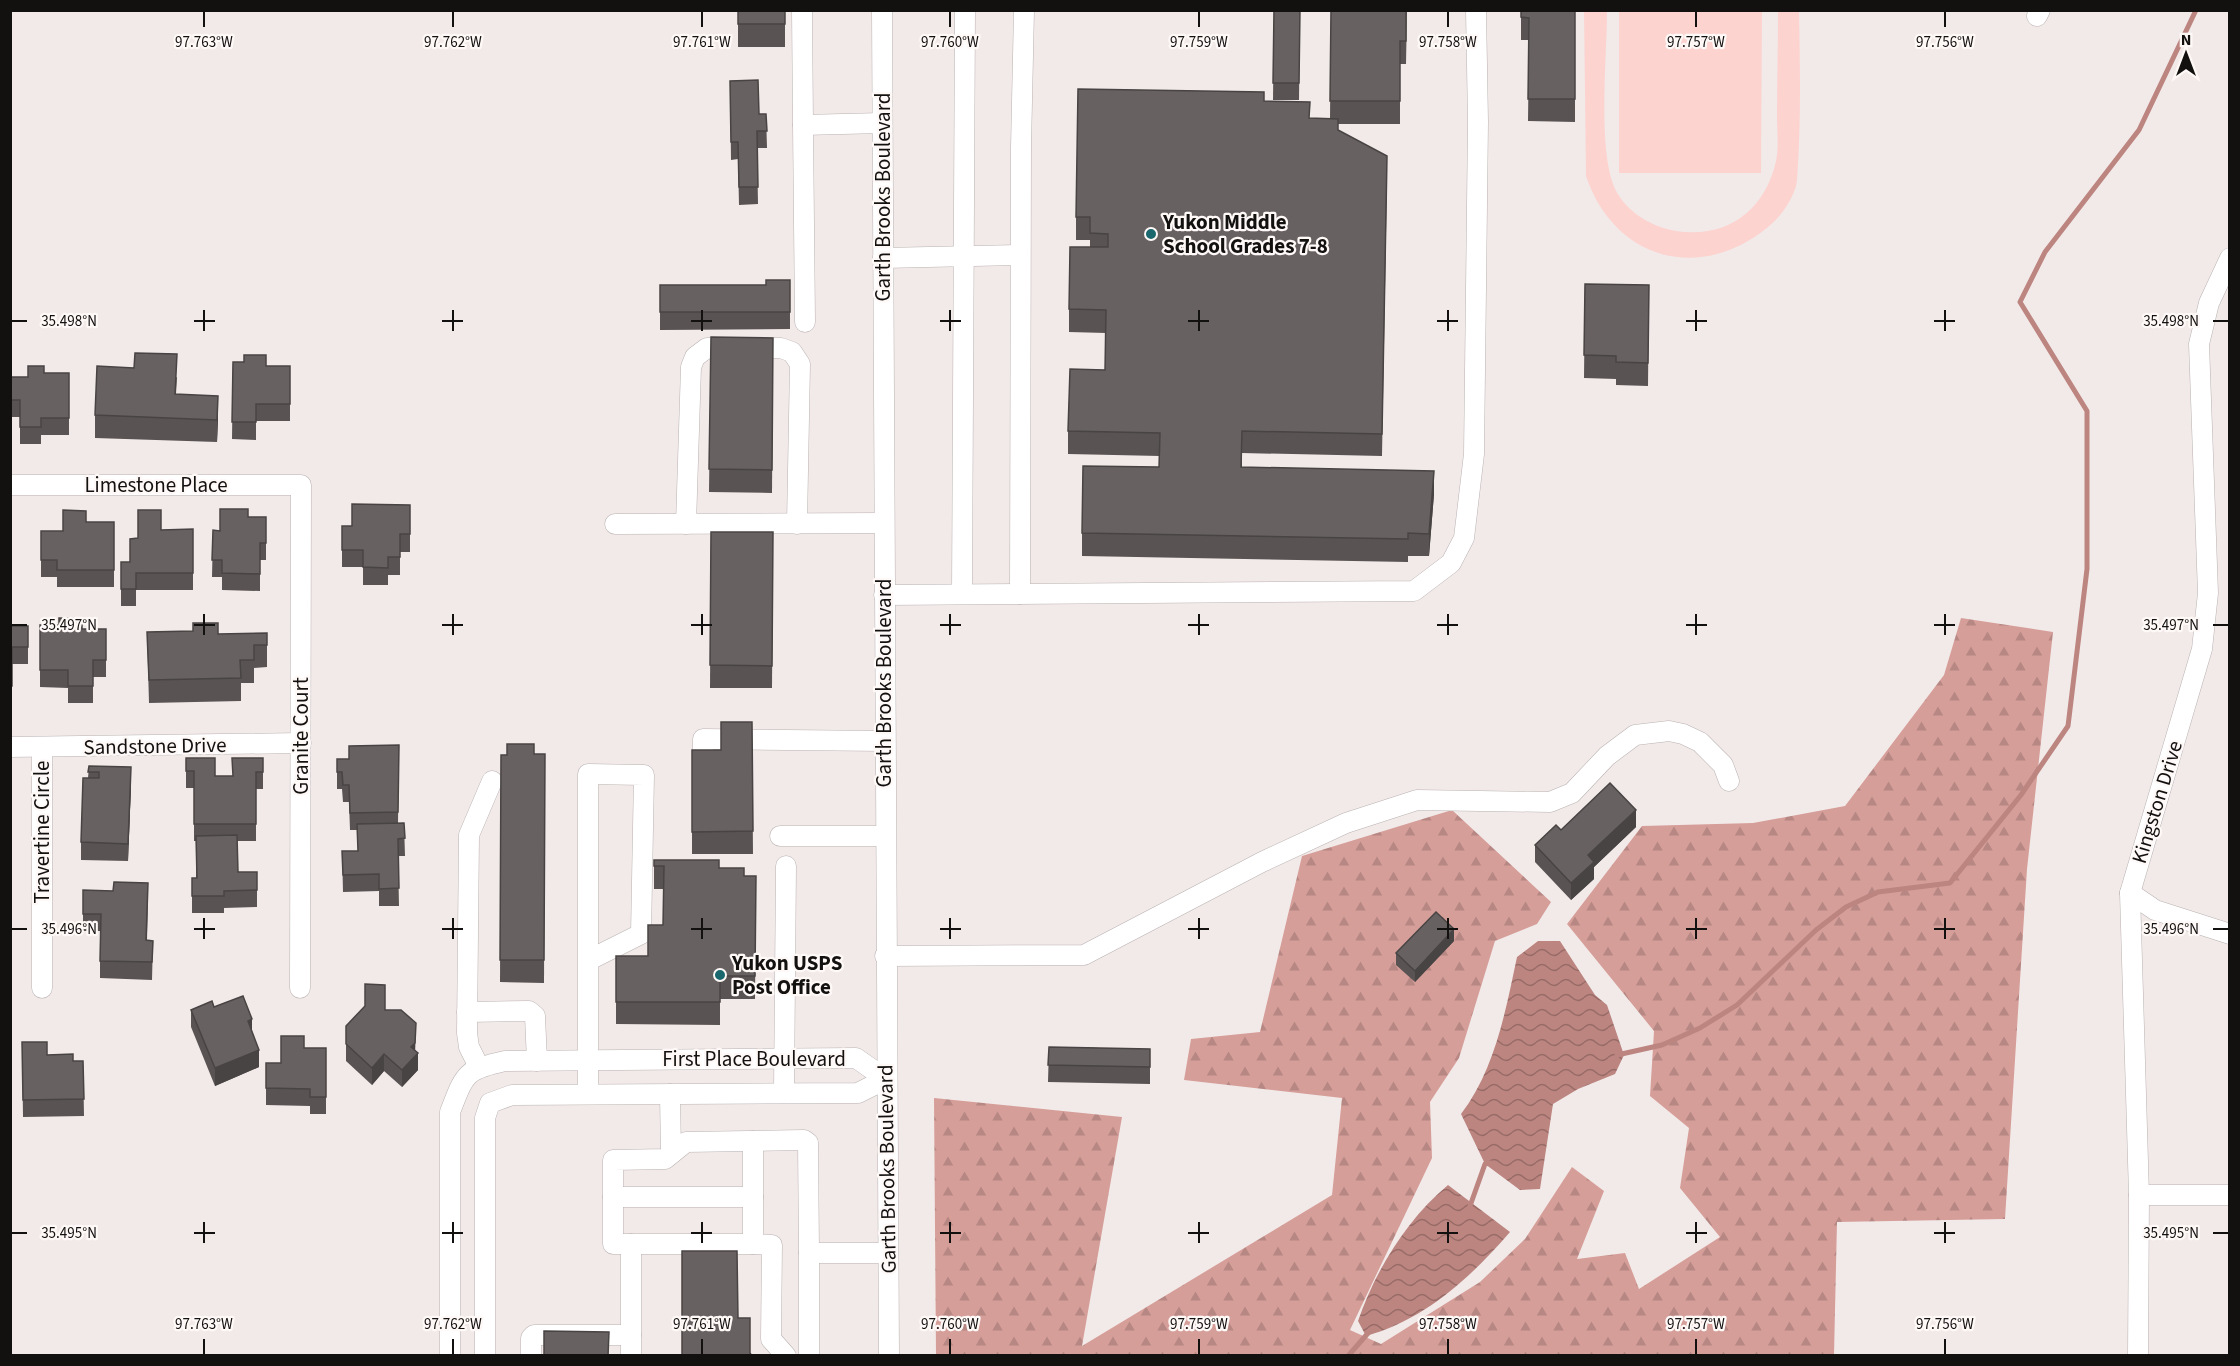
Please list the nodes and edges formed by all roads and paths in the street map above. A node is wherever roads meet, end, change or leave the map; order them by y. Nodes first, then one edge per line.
1 (802, 10) edge
2 (882, 10) edge
3 (965, 10) edge
4 (1024, 10) edge
5 (1476, 10) edge
6 (882, 123) junction
7 (802, 125) junction
8 (1020, 255) junction
9 (966, 256) junction
10 (883, 258) junction
11 (2229, 258) edge
12 (805, 322) dead end
13 (10, 484) edge
14 (301, 485) joint
15 (884, 523) junction
16 (615, 524) dead end
17 (686, 524) junction
18 (797, 524) junction
19 (962, 594) junction
20 (1020, 594) junction
21 (884, 595) junction
22 (885, 741) junction
23 (300, 743) junction
24 (10, 747) edge
25 (42, 749) junction
26 (703, 771) edge
27 (492, 781) dead end
28 (1729, 782) dead end
29 (780, 836) dead end
30 (885, 836) junction
31 (786, 866) dead end
32 (2130, 893) junction
33 (2229, 934) edge
34 (885, 956) junction
35 (589, 960) junction
36 (42, 988) dead end
37 (300, 988) dead end
38 (467, 1012) junction
39 (786, 1059) junction
40 (588, 1060) junction
41 (537, 1061) junction
42 (479, 1067) junction
43 (886, 1079) junction
44 (588, 1094) junction
45 (670, 1094) junction
46 (784, 1094) junction
47 (753, 1141) junction
48 (671, 1154) junction
49 (2139, 1195) junction
50 (2229, 1195) edge
51 (613, 1197) junction
52 (753, 1197) junction
53 (632, 1244) junction
54 (753, 1244) junction
55 (809, 1253) junction
56 (888, 1253) junction
57 (631, 1335) junction
58 (450, 1356) edge
59 (485, 1356) edge
60 (531, 1356) edge
61 (631, 1356) edge
62 (786, 1356) edge
63 (809, 1356) edge
64 (889, 1356) edge
65 (2138, 1356) edge

1 - 7 street
2 - 6 street, Garth Brooks Boulevard
3 - 9 street
4 - 8 street
5 - 20 street
6 - 7 street
6 - 10 street, Garth Brooks Boulevard
7 - 12 street
8 - 9 street
8 - 20 street
9 - 10 street
9 - 19 street
10 - 15 street, Garth Brooks Boulevard
11 - 32 street, Kingston Drive
13 - 14 street, Limestone Place
14 - 23 street, Granite Court
15 - 18 street
15 - 21 street, Garth Brooks Boulevard
16 - 17 street
17 - 18 street
17 - 18 street
19 - 20 street
19 - 21 street
21 - 22 street, Garth Brooks Boulevard
22 - 26 street
22 - 30 street, Garth Brooks Boulevard
23 - 25 street, Sandstone Drive
23 - 37 street, Granite Court
24 - 25 street, Sandstone Drive
25 - 36 street, Travertine Circle
27 - 38 street
28 - 34 street
29 - 30 street
30 - 34 street, Garth Brooks Boulevard
31 - 39 street
32 - 33 street
32 - 49 street, Kingston Drive
34 - 43 street, Garth Brooks Boulevard
35 - 35 street
35 - 40 street
38 - 41 street
38 - 42 street
39 - 40 street, First Place Boulevard
39 - 43 street, First Place Boulevard
39 - 46 street
40 - 41 street, First Place Boulevard
40 - 44 street
41 - 42 street, First Place Boulevard
42 - 58 street
43 - 46 street, First Place Boulevard
43 - 56 street, Garth Brooks Boulevard
44 - 45 street, First Place Boulevard
44 - 59 street, First Place Boulevard
45 - 46 street, First Place Boulevard
45 - 48 street
47 - 48 street
47 - 52 street
47 - 55 street
48 - 51 street
49 - 50 street
49 - 65 street, Kingston Drive
51 - 52 street
51 - 53 street
52 - 54 street
53 - 54 street
53 - 57 street
54 - 62 street
55 - 56 street
55 - 63 street
56 - 64 street, Garth Brooks Boulevard
57 - 60 street
57 - 61 street

